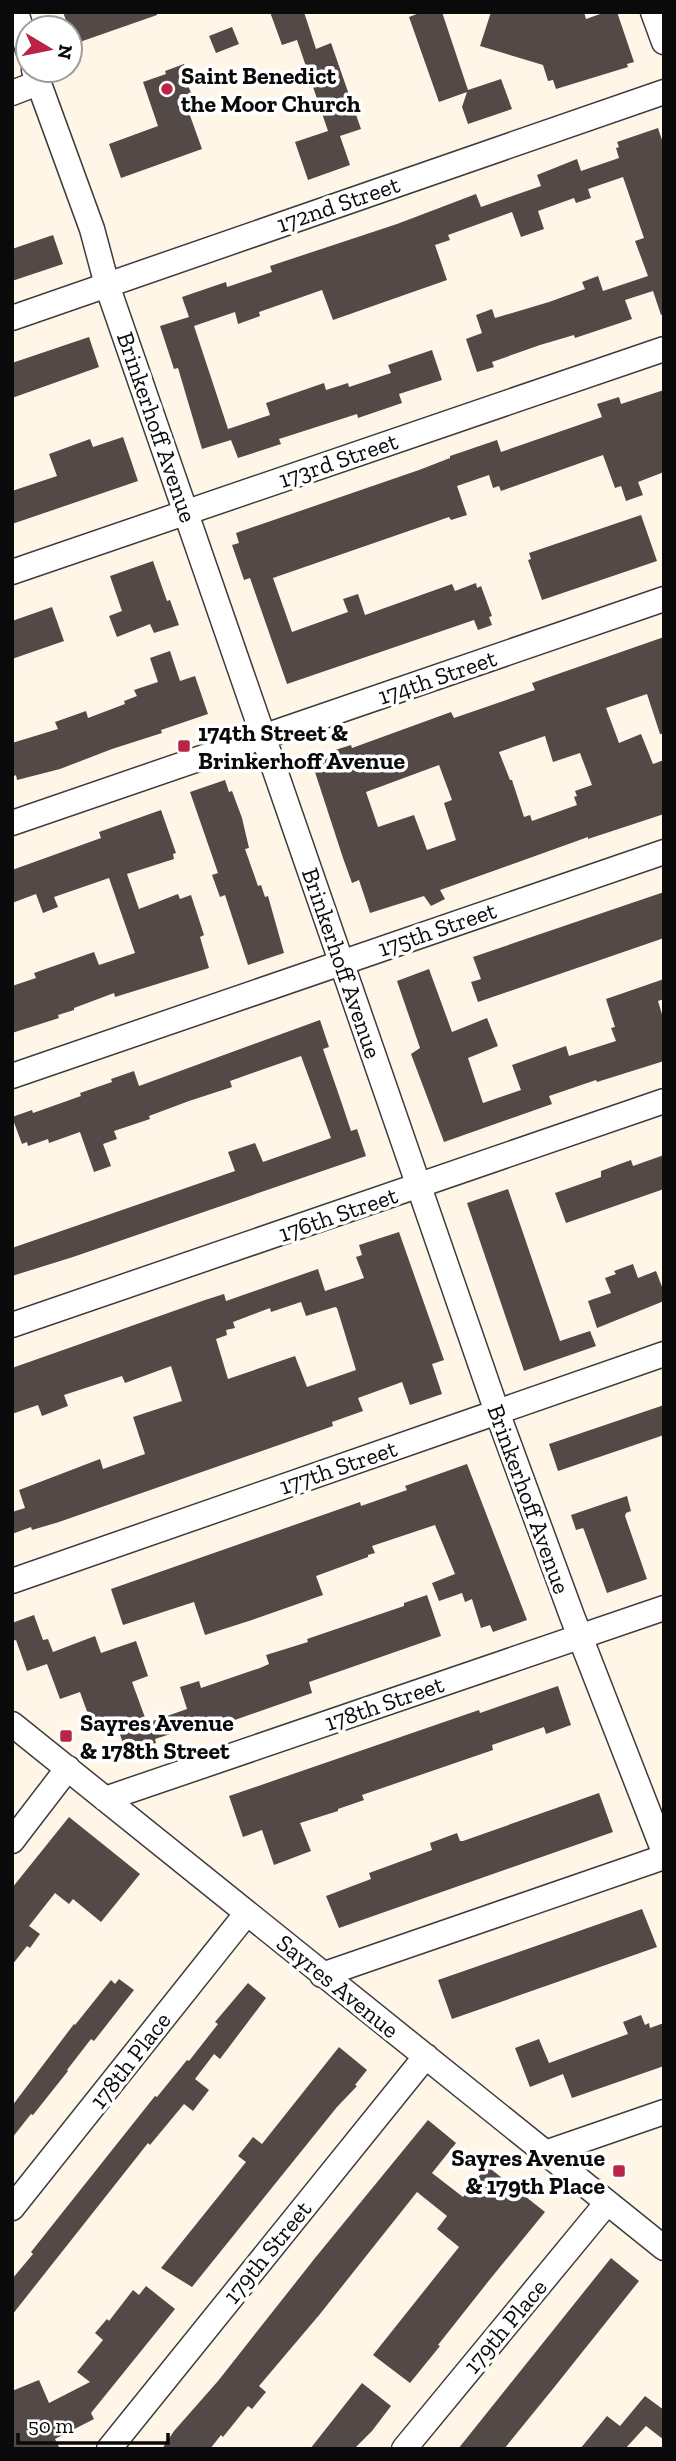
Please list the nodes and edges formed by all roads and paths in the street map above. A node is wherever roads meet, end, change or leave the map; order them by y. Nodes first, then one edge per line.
1 (653, 12) edge
2 (664, 42) edge
3 (39, 84) edge
4 (664, 92) edge
5 (107, 285) junction
6 (12, 318) edge
7 (664, 349) edge
8 (187, 512) junction
9 (12, 572) edge
10 (664, 600) edge
11 (265, 736) junction
12 (12, 823) edge
13 (664, 852) edge
14 (341, 962) junction
15 (12, 1076) edge
16 (664, 1101) edge
17 (419, 1187) junction
18 (12, 1325) edge
19 (664, 1354) edge
20 (498, 1412) junction
21 (12, 1581) edge
22 (664, 1608) edge
23 (580, 1636) junction
24 (12, 1724) edge
25 (68, 1768) junction
26 (105, 1799) junction
27 (12, 1841) edge
28 (664, 1852) edge
29 (664, 1857) edge
30 (247, 1913) junction
31 (323, 1975) junction
32 (426, 2056) junction
33 (664, 2112) edge
34 (545, 2153) junction
35 (606, 2204) junction
36 (12, 2208) edge
37 (664, 2248) edge
38 (108, 2449) edge
39 (404, 2449) edge

1 - 2 street
3 - 5 street, Brinkerhoff Avenue
4 - 5 street, 172nd Street
5 - 6 street, 172nd Street
5 - 8 street, Brinkerhoff Avenue
7 - 8 street, 173rd Street
8 - 9 street, 173rd Street
8 - 11 street, Brinkerhoff Avenue
10 - 11 street, 174th Street
11 - 12 street, 174th Street
11 - 14 street, Brinkerhoff Avenue
13 - 14 street, 175th Street
14 - 15 street, 175th Street
14 - 17 street, Brinkerhoff Avenue
16 - 17 street, 176th Street
17 - 18 street, 176th Street
17 - 20 street, Brinkerhoff Avenue
19 - 20 street, 177th Street
20 - 21 street, 177th Street
20 - 23 street, Brinkerhoff Avenue
22 - 23 street, 178th Street
23 - 26 street, 178th Street
23 - 28 street, Brinkerhoff Avenue
24 - 25 street, Sayres Avenue
25 - 26 street, Sayres Avenue
25 - 27 street
26 - 30 street, Sayres Avenue
29 - 31 street
30 - 31 street, Sayres Avenue
30 - 36 street, 178th Place
31 - 32 street, Sayres Avenue
32 - 34 street, Sayres Avenue
32 - 38 street, 179th Street
33 - 34 street
34 - 35 street, Sayres Avenue
35 - 37 street, Sayres Avenue
35 - 39 street, 179th Place

